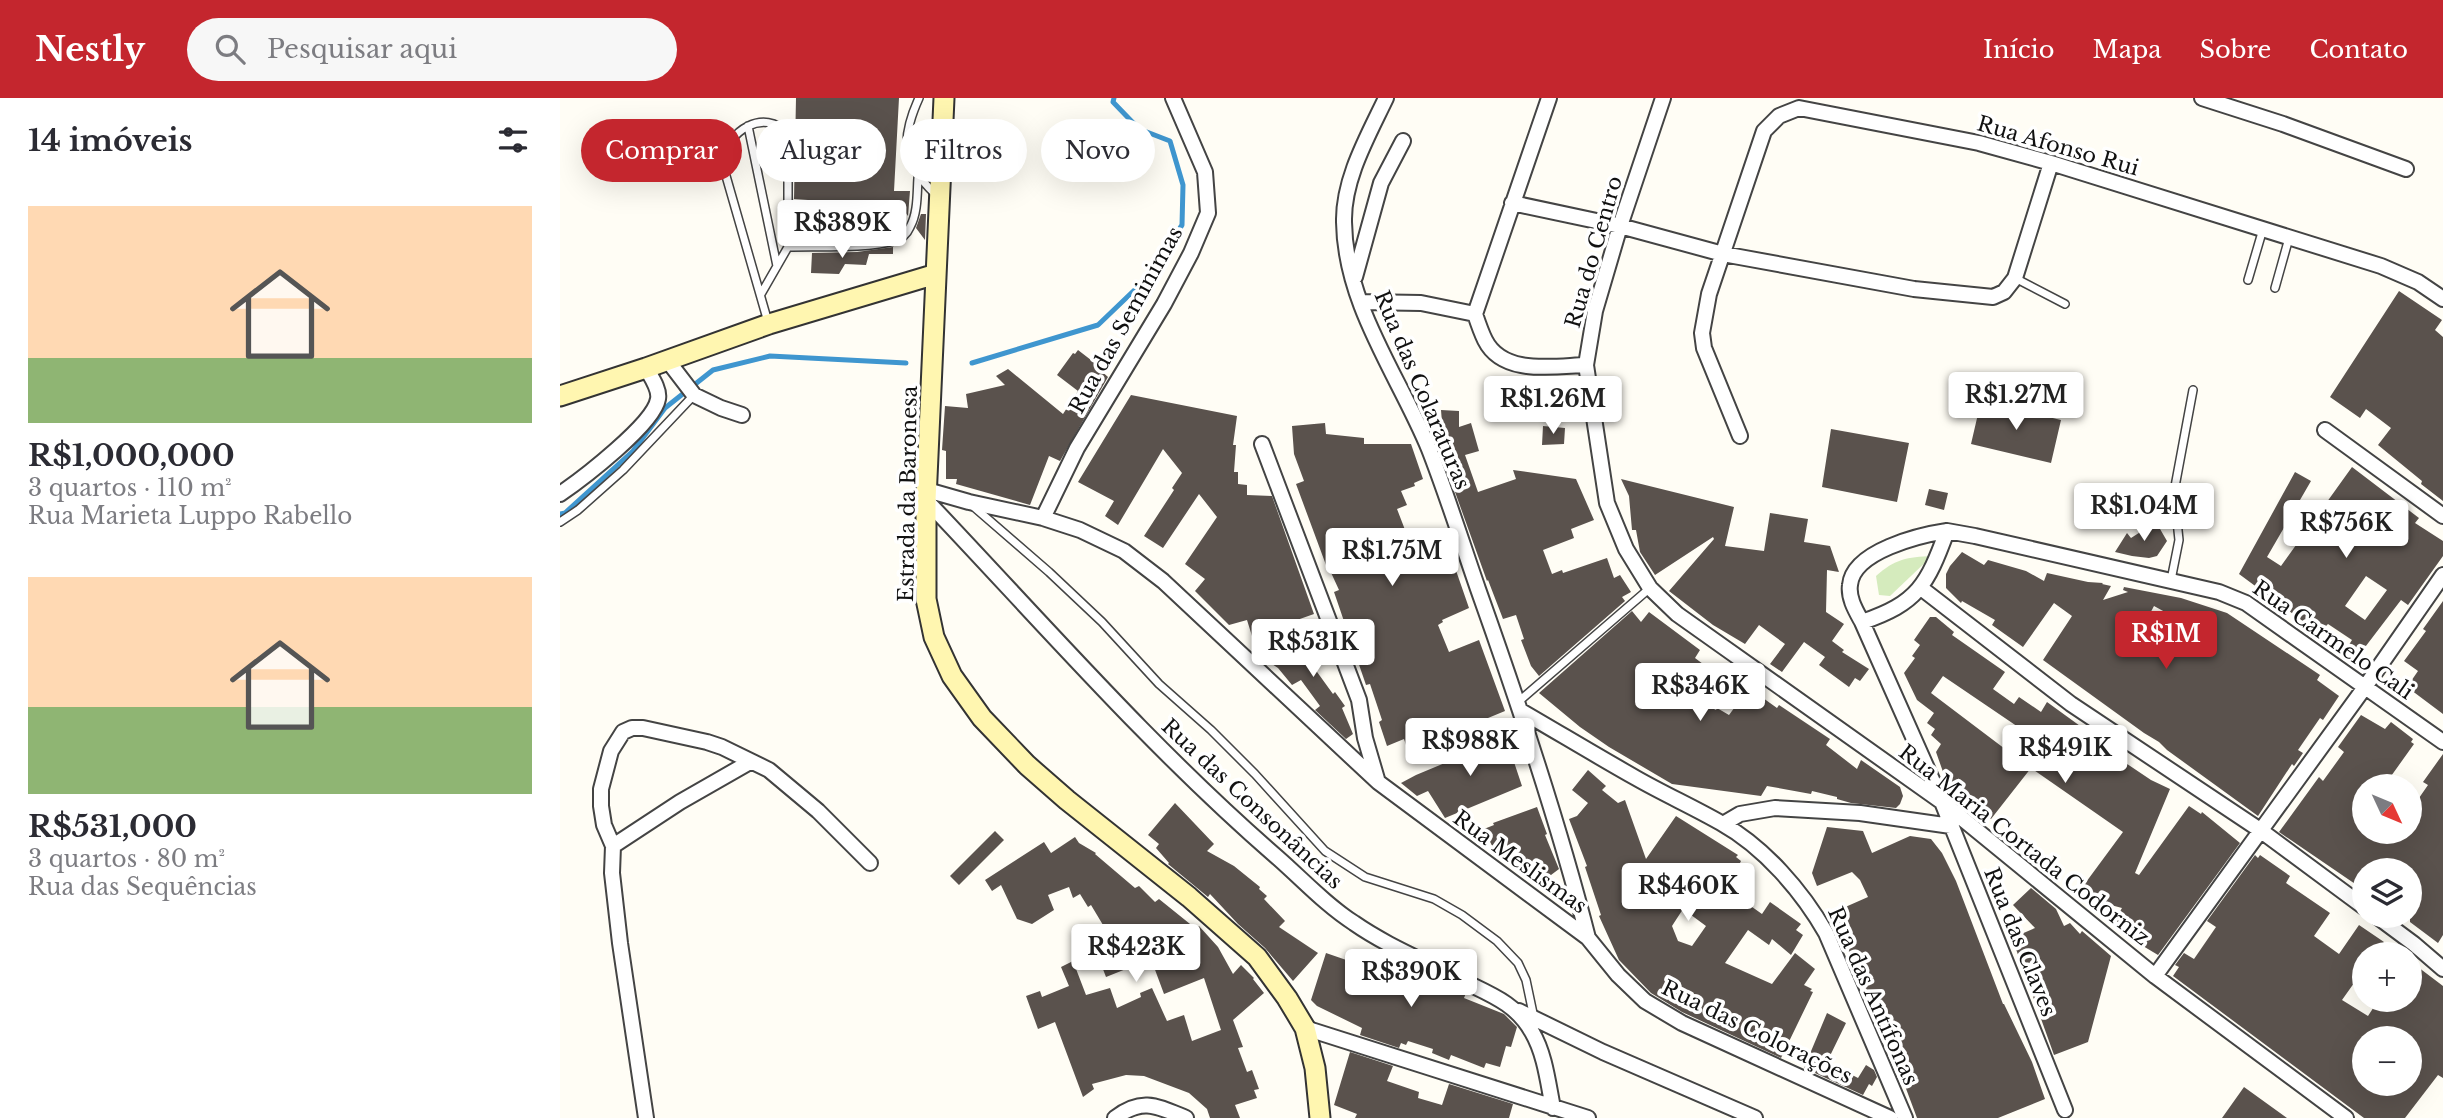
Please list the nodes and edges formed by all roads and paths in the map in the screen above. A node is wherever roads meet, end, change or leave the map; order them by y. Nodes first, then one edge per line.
1 (919, 98) edge
2 (944, 98) edge
3 (1173, 98) edge
4 (1386, 98) edge
5 (1549, 98) edge
6 (1662, 98) edge
7 (2202, 98) edge
8 (910, 119) edge
9 (748, 126) junction
10 (1403, 141) dead end
11 (2051, 163) junction
12 (2406, 169) dead end
13 (918, 182) edge
14 (922, 182) edge
15 (940, 199) junction
16 (1512, 203) junction
17 (1619, 226) junction
18 (2263, 229) junction
19 (2289, 237) junction
20 (788, 247) junction
21 (1723, 254) junction
22 (776, 265) junction
23 (936, 274) junction
24 (2015, 278) junction
25 (2248, 280) dead end
26 (1354, 281) junction
27 (2275, 288) dead end
28 (761, 294) junction
29 (2443, 299) edge
30 (1361, 302) junction
31 (2065, 304) dead end
32 (1475, 314) junction
33 (769, 324) junction
34 (668, 361) junction
35 (1586, 365) junction
36 (646, 368) junction
37 (2193, 390) dead end
38 (692, 393) junction
39 (560, 396) edge
40 (742, 415) dead end
41 (2325, 430) dead end
42 (1740, 436) dead end
43 (1262, 444) dead end
44 (560, 494) edge
45 (927, 495) junction
46 (969, 502) junction
47 (1607, 503) joint
48 (2443, 516) edge
49 (1043, 518) junction
50 (560, 522) edge
51 (1947, 531) junction
52 (2443, 575) edge
53 (2171, 581) junction
54 (1650, 588) junction
55 (1921, 588) junction
56 (1862, 622) junction
57 (2365, 687) junction
58 (1520, 706) junction
59 (2443, 742) edge
60 (750, 762) junction
61 (1378, 782) junction
62 (1942, 802) junction
63 (1723, 824) junction
64 (1951, 826) junction
65 (2260, 830) junction
66 (612, 846) junction
67 (870, 863) dead end
68 (2352, 898) edge
69 (2392, 928) edge
70 (1588, 938) junction
71 (2443, 969) edge
72 (2155, 975) junction
73 (1515, 1009) junction
74 (1534, 1019) junction
75 (1305, 1028) junction
76 (1553, 1108) junction
77 (2065, 1110) dead end
78 (1319, 1117) edge
79 (646, 1118) edge
80 (1115, 1118) edge
81 (1185, 1118) edge
82 (1588, 1118) edge
83 (1755, 1118) edge
84 (1890, 1118) edge
85 (1905, 1118) edge
86 (2346, 1118) edge

1 - 8 lane
2 - 15 main road, Estrada da Baronesa
3 - 49 street, Rua das Seminimas
4 - 26 street, Rua das Colaraturas
5 - 16 street
6 - 17 street, Rua do Centro
7 - 12 street
9 - 20 lane
9 - 22 lane
9 - 28 lane
10 - 26 street
11 - 18 street, Rua Afonso Rui
11 - 21 street, Rua Afonso Rui
11 - 24 street
13 - 20 lane
14 - 15 lane
15 - 23 main road, Estrada da Baronesa
16 - 17 street
16 - 32 street
17 - 21 street
17 - 35 street, Rua do Centro
18 - 19 street, Rua Afonso Rui
18 - 25 lane
19 - 27 lane
19 - 29 street, Rua Afonso Rui
20 - 22 lane
21 - 24 street
21 - 42 street, Rua Afonso Rui
22 - 28 lane
23 - 33 main road
23 - 45 main road, Estrada da Baronesa
24 - 31 lane
26 - 30 street, Rua das Colaraturas
28 - 33 lane
30 - 32 street
30 - 58 street, Rua das Colaraturas
32 - 35 street
33 - 34 main road
34 - 36 main road
34 - 38 street
35 - 47 street, Rua do Centro
36 - 39 main road
36 - 44 street
37 - 53 lane
38 - 40 street
38 - 50 lane
41 - 48 street
43 - 61 street
45 - 46 street, Rua Meslismas
45 - 73 street, Rua das Consonâncias
45 - 75 main road, Estrada da Baronesa
46 - 49 street, Rua Meslismas
46 - 74 lane
47 - 54 street, Rua Maria Cortada Codorniz
49 - 61 street, Rua Meslismas
51 - 53 street, Rua Carmelo Cali
51 - 55 street
51 - 56 street, Rua Carmelo Cali
52 - 57 street
53 - 57 street, Rua Carmelo Cali
54 - 58 lane
54 - 62 street, Rua Maria Cortada Codorniz
55 - 56 street
55 - 65 street
56 - 62 street, Rua das Claves
57 - 59 street, Rua Carmelo Cali
57 - 65 street
58 - 63 street, Rua das Antífonas
58 - 70 street, Rua das Colaraturas
60 - 66 street
60 - 66 street
60 - 67 street
61 - 70 street, Rua Meslismas
62 - 64 street, Rua das Claves
62 - 72 street, Rua Maria Cortada Codorniz
63 - 64 street
63 - 85 street, Rua das Antífonas
64 - 77 street, Rua das Claves
65 - 68 street
65 - 72 street
66 - 79 street
69 - 71 street
70 - 84 street, Rua das Colorações
72 - 86 street, Rua Maria Cortada Codorniz
73 - 74 street
73 - 76 street, Rua das Consonâncias
74 - 83 street
75 - 76 street
75 - 78 main road, Estrada da Baronesa
76 - 82 street
80 - 81 street

